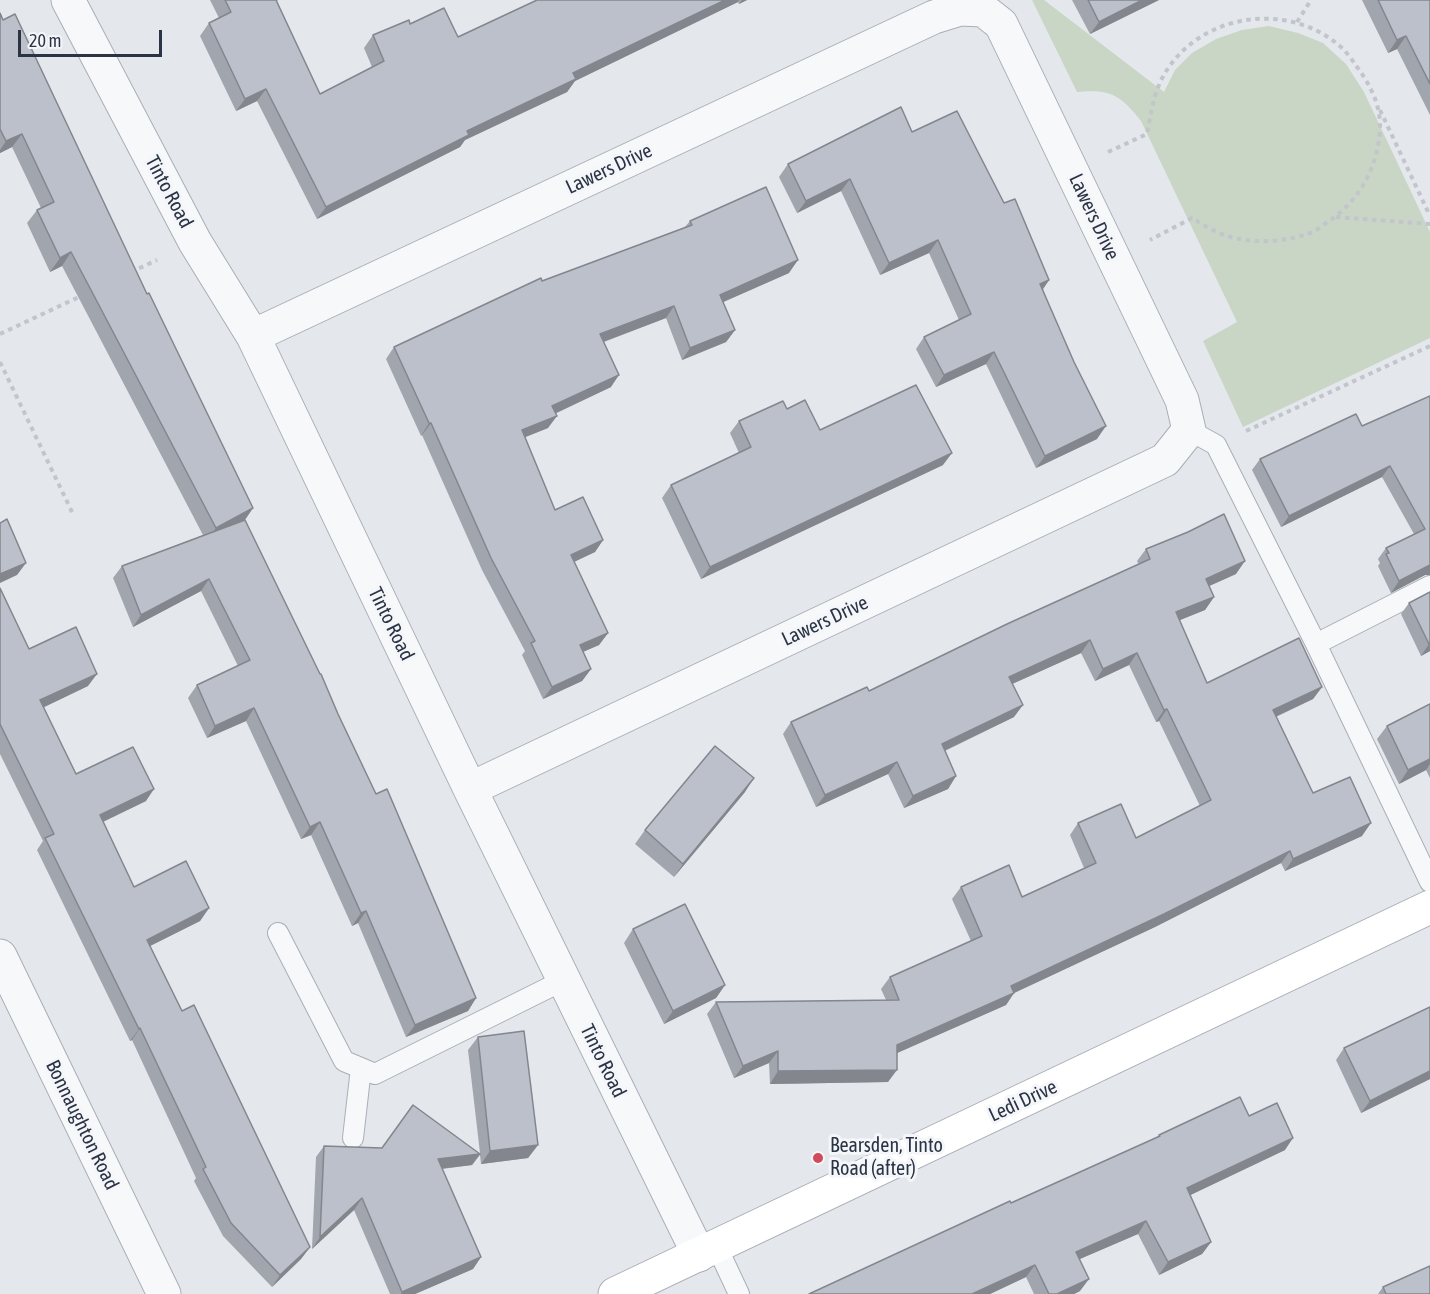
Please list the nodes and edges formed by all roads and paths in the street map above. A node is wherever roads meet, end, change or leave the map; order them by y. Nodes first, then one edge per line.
1 (68, 0) edge
2 (1311, 0) edge
3 (986, 5) edge
4 (1297, 22) junction
5 (1380, 110) junction
6 (1072, 170) junction
7 (1430, 216) edge
8 (1336, 217) junction
9 (1430, 224) edge
10 (195, 242) junction
11 (1114, 259) junction
12 (130, 273) edge
13 (87, 293) edge
14 (0, 334) edge
15 (253, 336) junction
16 (1430, 346) edge
17 (0, 362) edge
18 (1202, 438) junction
19 (73, 514) dead end
20 (1430, 586) edge
21 (1316, 644) junction
22 (470, 789) junction
23 (1430, 882) edge
24 (1430, 907) edge
25 (278, 933) dead end
26 (0, 956) edge
27 (564, 980) junction
28 (361, 1068) junction
29 (352, 1138) dead end
30 (708, 1251) junction
31 (164, 1294) edge
32 (615, 1294) edge
33 (739, 1294) edge

1 - 10 street, Tinto Road
2 - 4 path
3 - 6 street, Lawers Drive
3 - 15 street, Lawers Drive
4 - 5 path
4 - 6 path
5 - 7 path
5 - 8 path
6 - 11 street, Lawers Drive
8 - 9 path
8 - 11 path
10 - 12 path
10 - 15 street, Tinto Road
11 - 18 street, Lawers Drive
13 - 14 path
15 - 22 street, Tinto Road
16 - 18 path
17 - 19 path
18 - 21 lane
18 - 22 street, Lawers Drive
20 - 21 lane
21 - 23 lane
22 - 27 street, Tinto Road
24 - 30 street, Ledi Drive
25 - 28 lane
26 - 31 street, Bonnaughton Road
27 - 28 lane
27 - 30 street, Tinto Road
28 - 29 lane
30 - 32 street, Ledi Drive
30 - 33 lane

